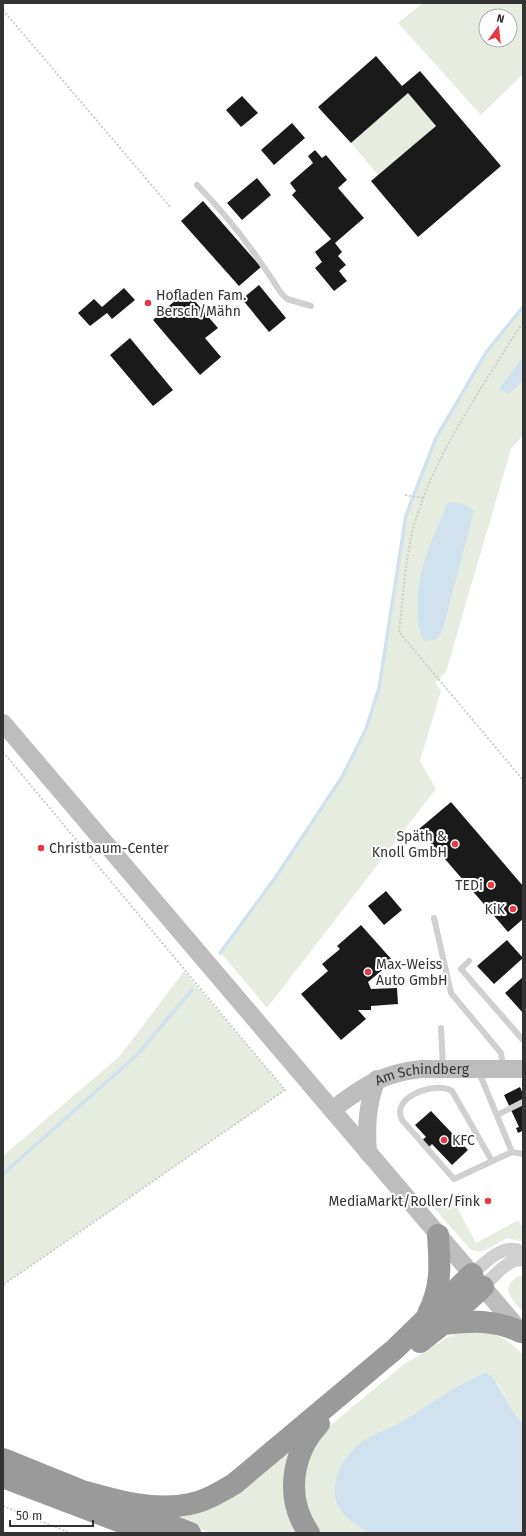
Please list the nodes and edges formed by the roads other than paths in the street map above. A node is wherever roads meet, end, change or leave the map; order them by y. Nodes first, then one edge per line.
1 (198, 185) dead end
2 (311, 306) dead end
3 (3, 724) edge
4 (434, 918) dead end
5 (469, 961) dead end
6 (441, 1028) dead end
7 (523, 1040) edge
8 (480, 1068) junction
9 (503, 1068) junction
10 (443, 1069) junction
11 (523, 1069) edge
12 (377, 1079) junction
13 (523, 1102) edge
14 (332, 1110) junction
15 (497, 1114) junction
16 (512, 1152) junction
17 (368, 1153) junction
18 (523, 1154) edge
19 (492, 1162) junction
20 (438, 1235) junction
21 (523, 1252) edge
22 (523, 1260) edge
23 (478, 1280) junction
24 (434, 1323) junction
25 (522, 1333) edge
26 (3, 1459) edge
27 (3, 1477) edge
28 (79, 1490) junction
29 (150, 1533) edge
30 (190, 1533) edge
31 (309, 1533) edge

1 - 2 lane
3 - 14 main road
4 - 9 lane
5 - 7 lane
6 - 10 lane
8 - 9 main road, Am Schindberg
8 - 10 main road, Am Schindberg
8 - 15 lane
9 - 11 main road, Am Schindberg
10 - 12 main road, Am Schindberg
12 - 14 main road, Am Schindberg
12 - 17 main road
13 - 15 lane
14 - 17 main road
15 - 16 lane
16 - 18 lane
16 - 19 lane
17 - 20 main road
19 - 19 lane
20 - 23 main road
20 - 24 highway
21 - 23 street
22 - 23 street
23 - 24 highway
23 - 25 main road
24 - 25 highway
24 - 28 highway
24 - 31 highway
26 - 28 highway
27 - 29 highway
28 - 30 highway

